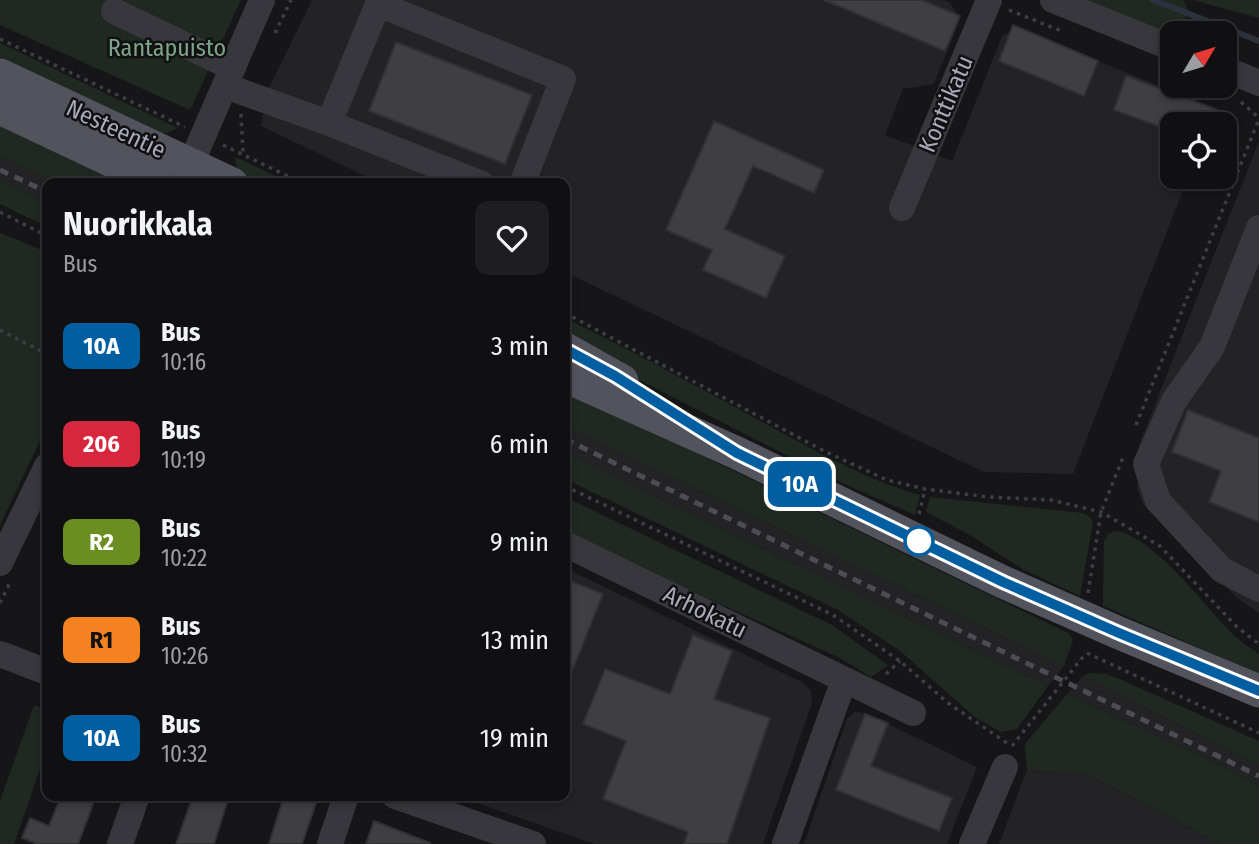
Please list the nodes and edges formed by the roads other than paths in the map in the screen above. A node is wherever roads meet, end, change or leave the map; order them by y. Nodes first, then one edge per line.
1 (262, 0) edge
2 (989, 0) edge
3 (1053, 0) edge
4 (114, 11) dead end
5 (1160, 43) edge
6 (0, 75) edge
7 (229, 77) junction
8 (1237, 82) edge
9 (1259, 83) edge
10 (0, 108) edge
11 (330, 123) junction
12 (192, 161) edge
13 (147, 178) edge
14 (222, 178) edge
15 (467, 178) edge
16 (524, 178) edge
17 (902, 208) dead end
18 (1259, 228) edge
19 (1249, 283) edge
20 (570, 352) edge
21 (570, 378) edge
22 (737, 453) junction
23 (42, 476) edge
24 (570, 546) edge
25 (0, 563) edge
26 (1259, 589) edge
27 (0, 654) edge
28 (42, 670) edge
29 (844, 680) junction
30 (1259, 691) edge
31 (914, 713) dead end
32 (1005, 767) dead end
33 (135, 801) edge
34 (344, 801) edge
35 (409, 801) edge
36 (120, 844) edge
37 (330, 844) edge
38 (533, 844) edge
39 (785, 844) edge
40 (972, 844) edge

1 - 7 street
2 - 17 street, Konttikatu
3 - 5 street
4 - 7 street
6 - 12 main road, Nesteentie
7 - 11 street
7 - 12 street
8 - 9 street
10 - 13 main road, Nesteentie
11 - 15 street
11 - 16 street
12 - 14 main road, Nesteentie
18 - 19 street
19 - 26 street
20 - 22 main road
21 - 22 main road
22 - 30 main road
23 - 25 street
24 - 29 street, Arhokatu
27 - 28 street
29 - 31 street, Arhokatu
29 - 39 street
32 - 40 street
33 - 36 street
34 - 37 street
35 - 38 street

